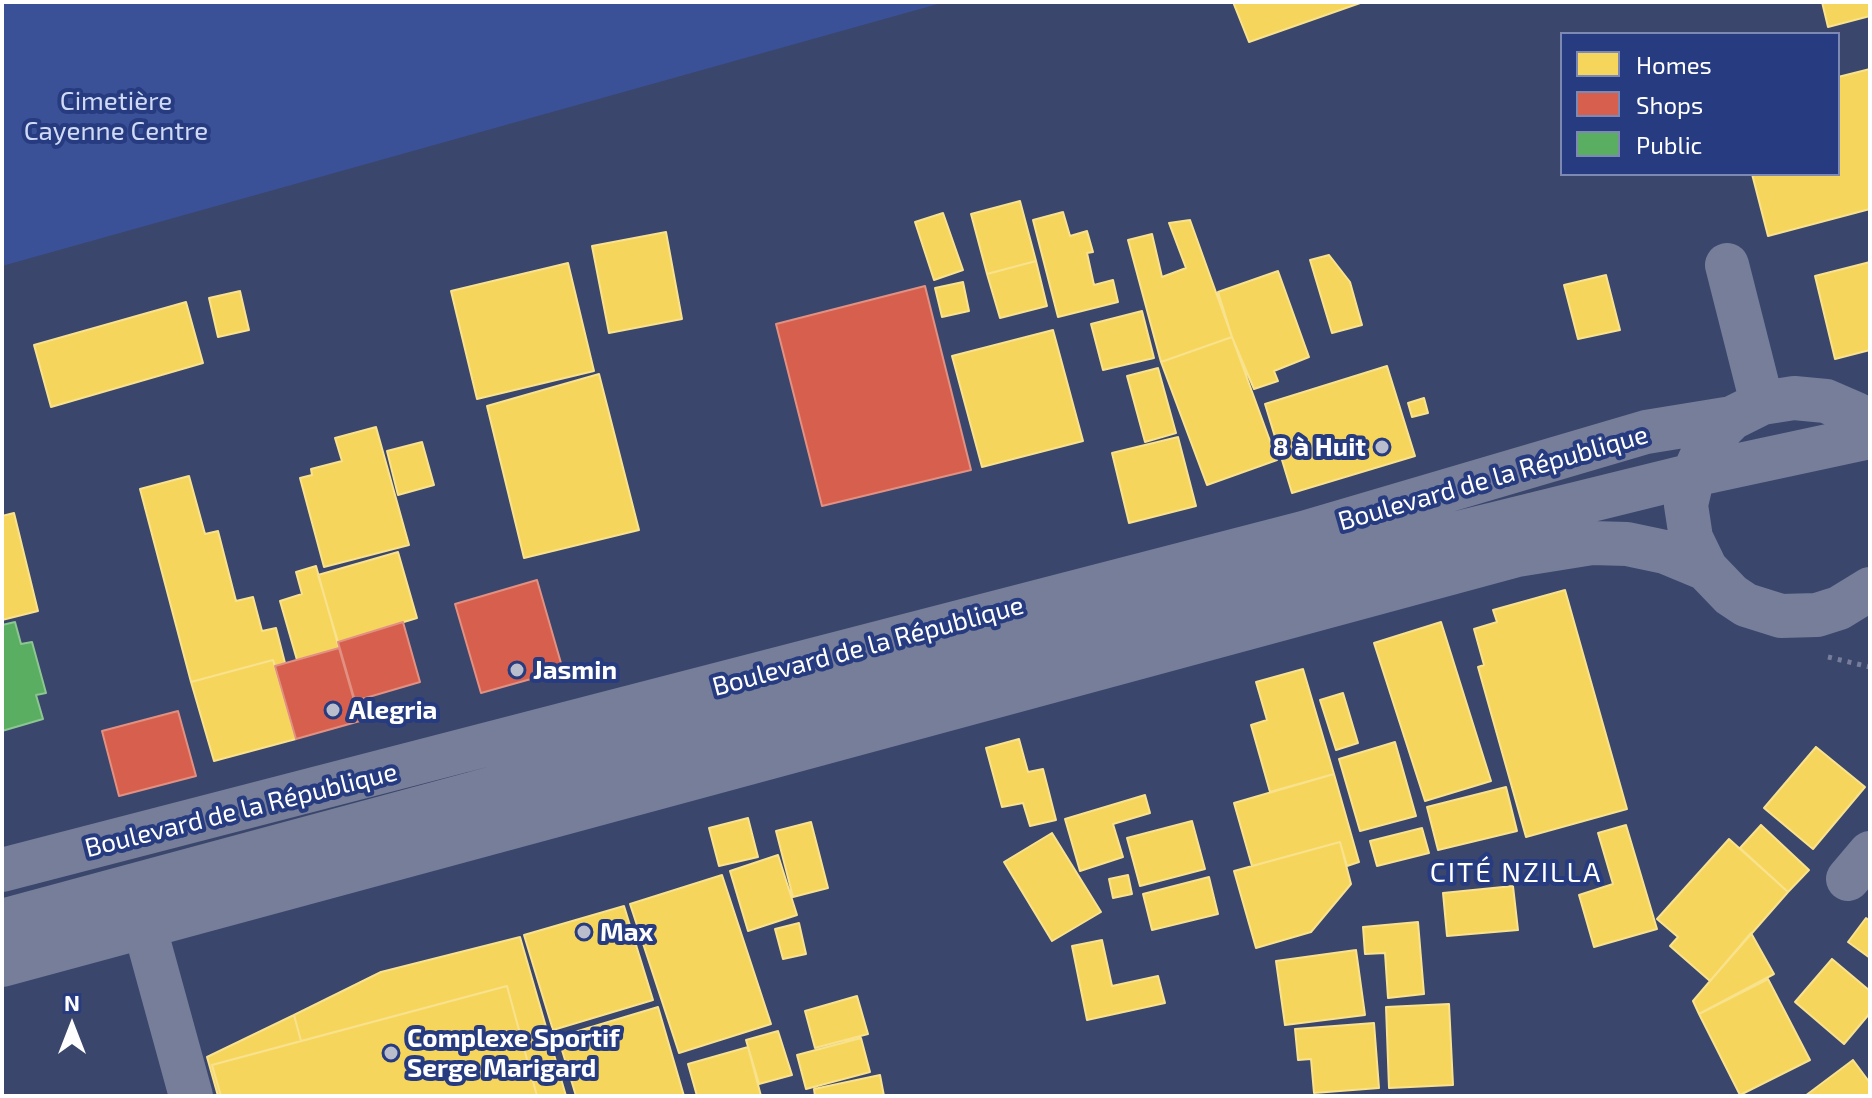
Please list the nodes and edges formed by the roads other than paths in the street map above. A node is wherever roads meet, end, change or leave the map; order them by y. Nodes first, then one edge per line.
1 (1727, 265) dead end
2 (1870, 388) edge
3 (1826, 401) junction
4 (1747, 411) junction
5 (1870, 426) edge
6 (1870, 437) edge
7 (1693, 475) junction
8 (1706, 569) junction
9 (1870, 589) edge
10 (1817, 615) junction
11 (1870, 626) edge
12 (2, 870) edge
13 (2, 921) edge
14 (144, 925) junction
15 (2, 965) edge
16 (191, 1096) edge

1 - 4 street
2 - 3 street
3 - 4 street, Boulevard de la République
3 - 5 street
4 - 7 street
4 - 12 street, Boulevard de la République
6 - 7 street
7 - 8 street
7 - 13 street
8 - 10 street
8 - 14 street
9 - 10 street
10 - 11 street
14 - 15 street
14 - 16 street

